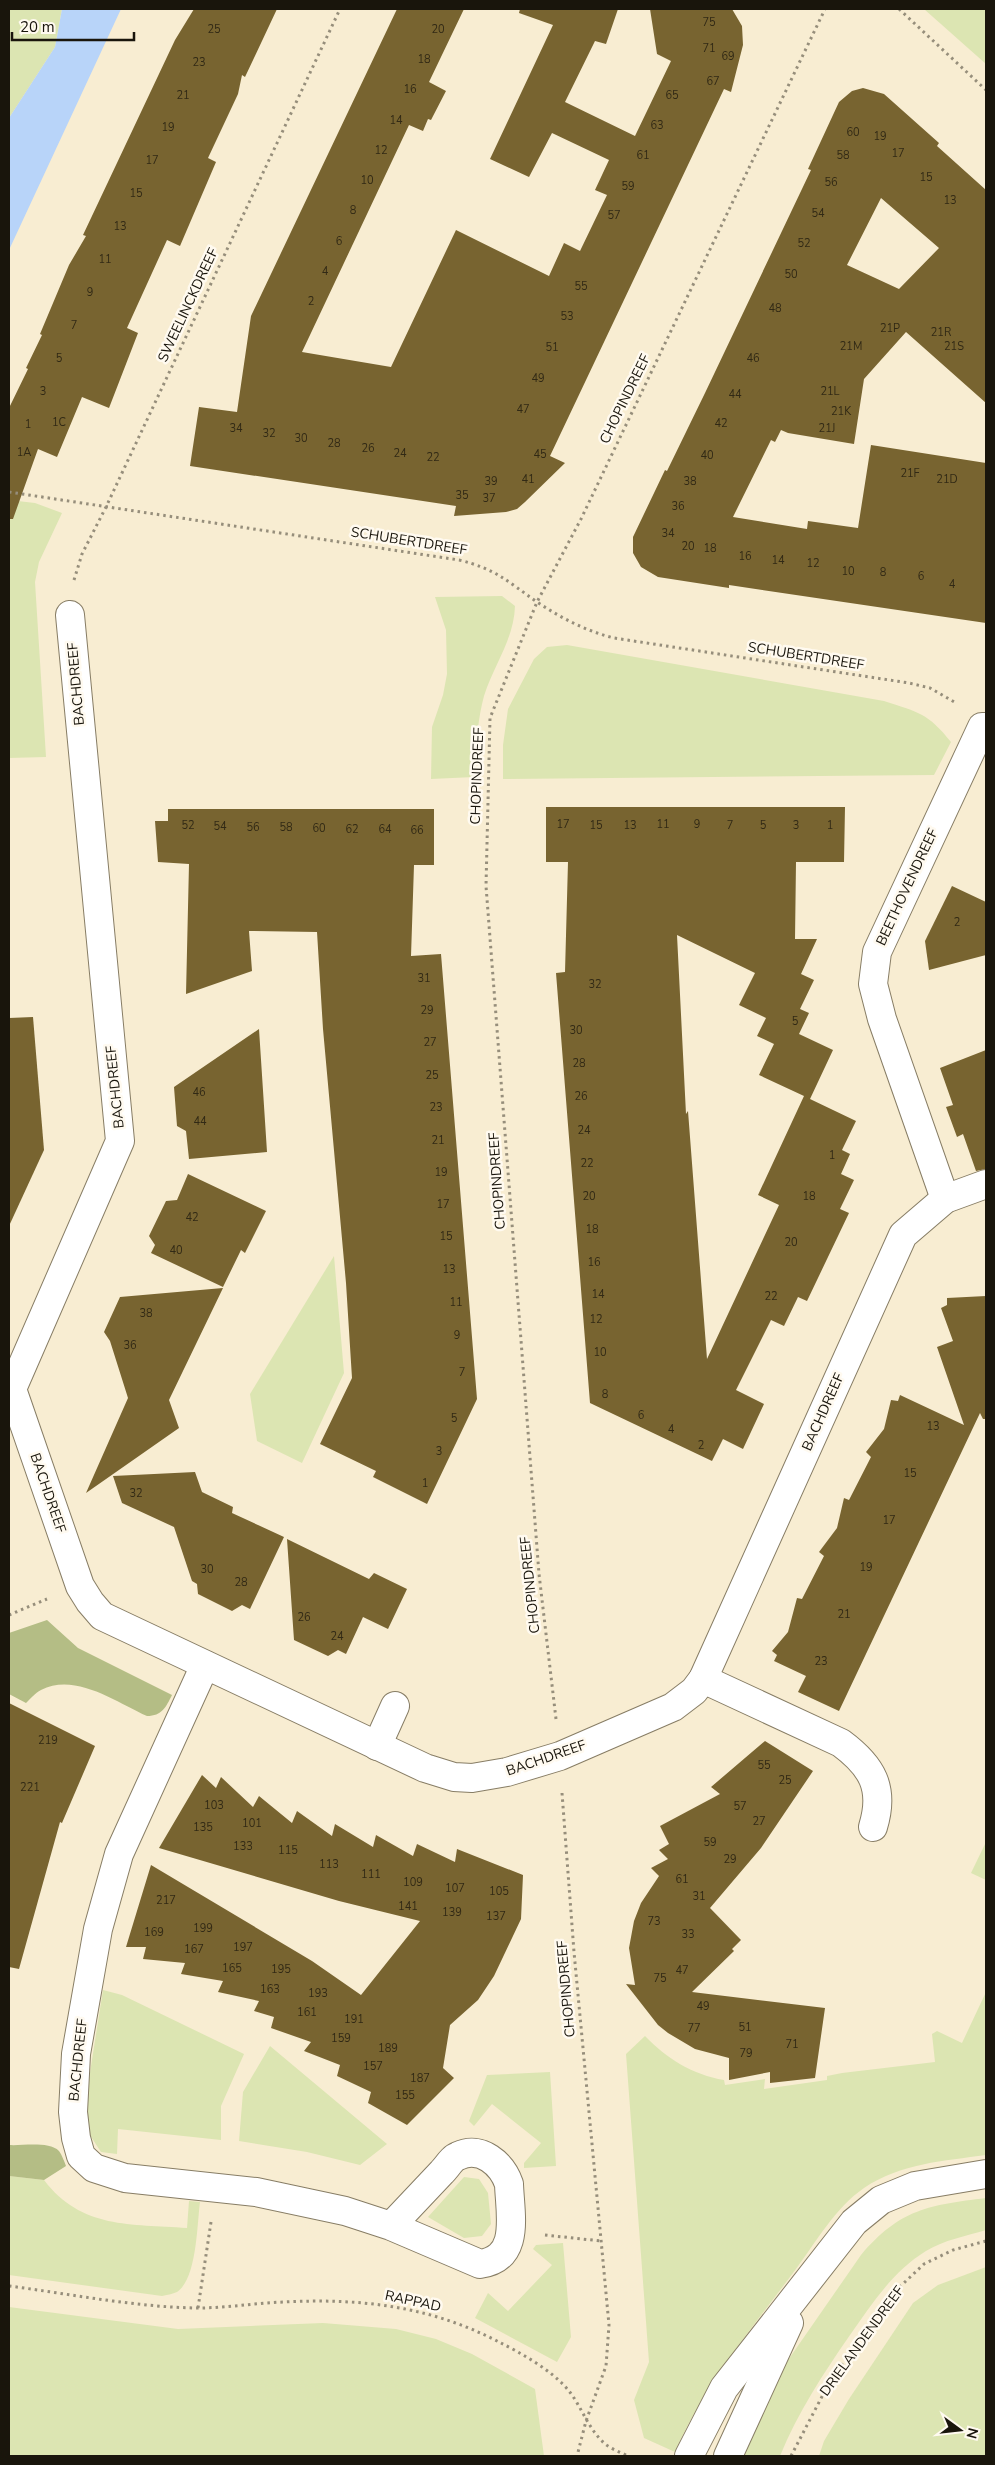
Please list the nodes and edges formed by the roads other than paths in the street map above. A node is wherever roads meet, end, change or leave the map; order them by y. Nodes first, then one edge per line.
1 (70, 616) road end
2 (984, 727) edge
3 (986, 1184) edge
4 (945, 1199) junction
5 (205, 1665) junction
6 (703, 1679) junction
7 (395, 1706) dead end
8 (377, 1746) junction
9 (873, 1827) dead end
10 (986, 2174) edge
11 (391, 2226) junction
12 (806, 2286) junction
13 (689, 2456) edge
14 (728, 2456) edge

1 - 5 street, BACHDREEF
2 - 4 street, BEETHOVENDREEF
3 - 4 street, BACHDREEF
4 - 6 street, BACHDREEF
5 - 8 street, BACHDREEF
5 - 11 street, BACHDREEF
6 - 8 street, BACHDREEF
6 - 9 street
7 - 8 street
10 - 12 street
11 - 11 street, BACHDREEF
12 - 13 street
12 - 14 street

